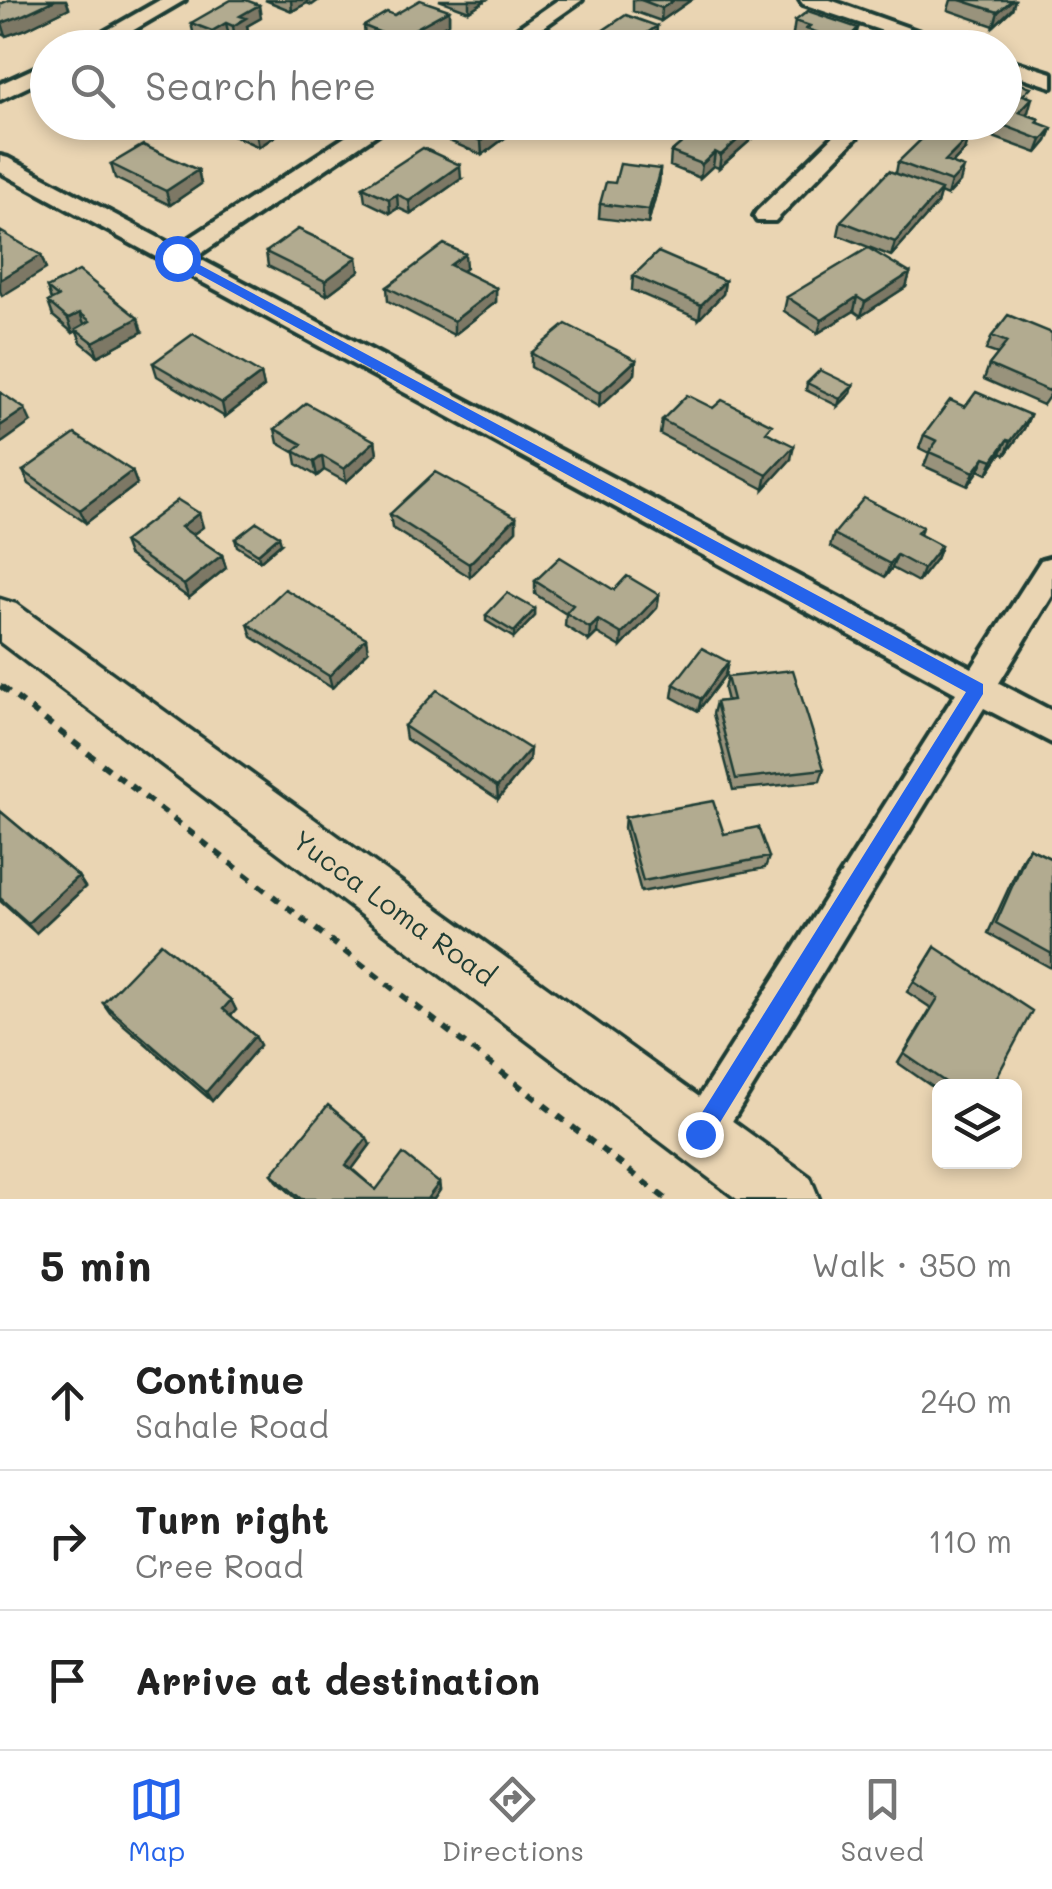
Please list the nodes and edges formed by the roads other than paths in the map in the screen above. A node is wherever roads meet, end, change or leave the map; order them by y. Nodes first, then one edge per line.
1 (175, 0) edge
2 (572, 0) edge
3 (810, 0) edge
4 (119, 30) edge
5 (526, 30) edge
6 (897, 30) edge
7 (1022, 70) edge
8 (30, 77) edge
9 (1052, 80) edge
10 (0, 93) edge
11 (357, 140) edge
12 (843, 140) edge
13 (0, 163) edge
14 (766, 216) dead end
15 (177, 258) junction
16 (1052, 570) edge
17 (0, 617) edge
18 (977, 689) junction
19 (1052, 728) edge
20 (700, 1134) junction
21 (788, 1199) edge

1 - 4 street
2 - 5 street
3 - 6 street
7 - 9 street
8 - 10 street
11 - 15 street
12 - 14 street
13 - 15 street
15 - 18 street
16 - 18 street
17 - 20 main road, Yucca Loma Road
18 - 19 street
18 - 20 street
20 - 21 main road, Yucca Loma Road

